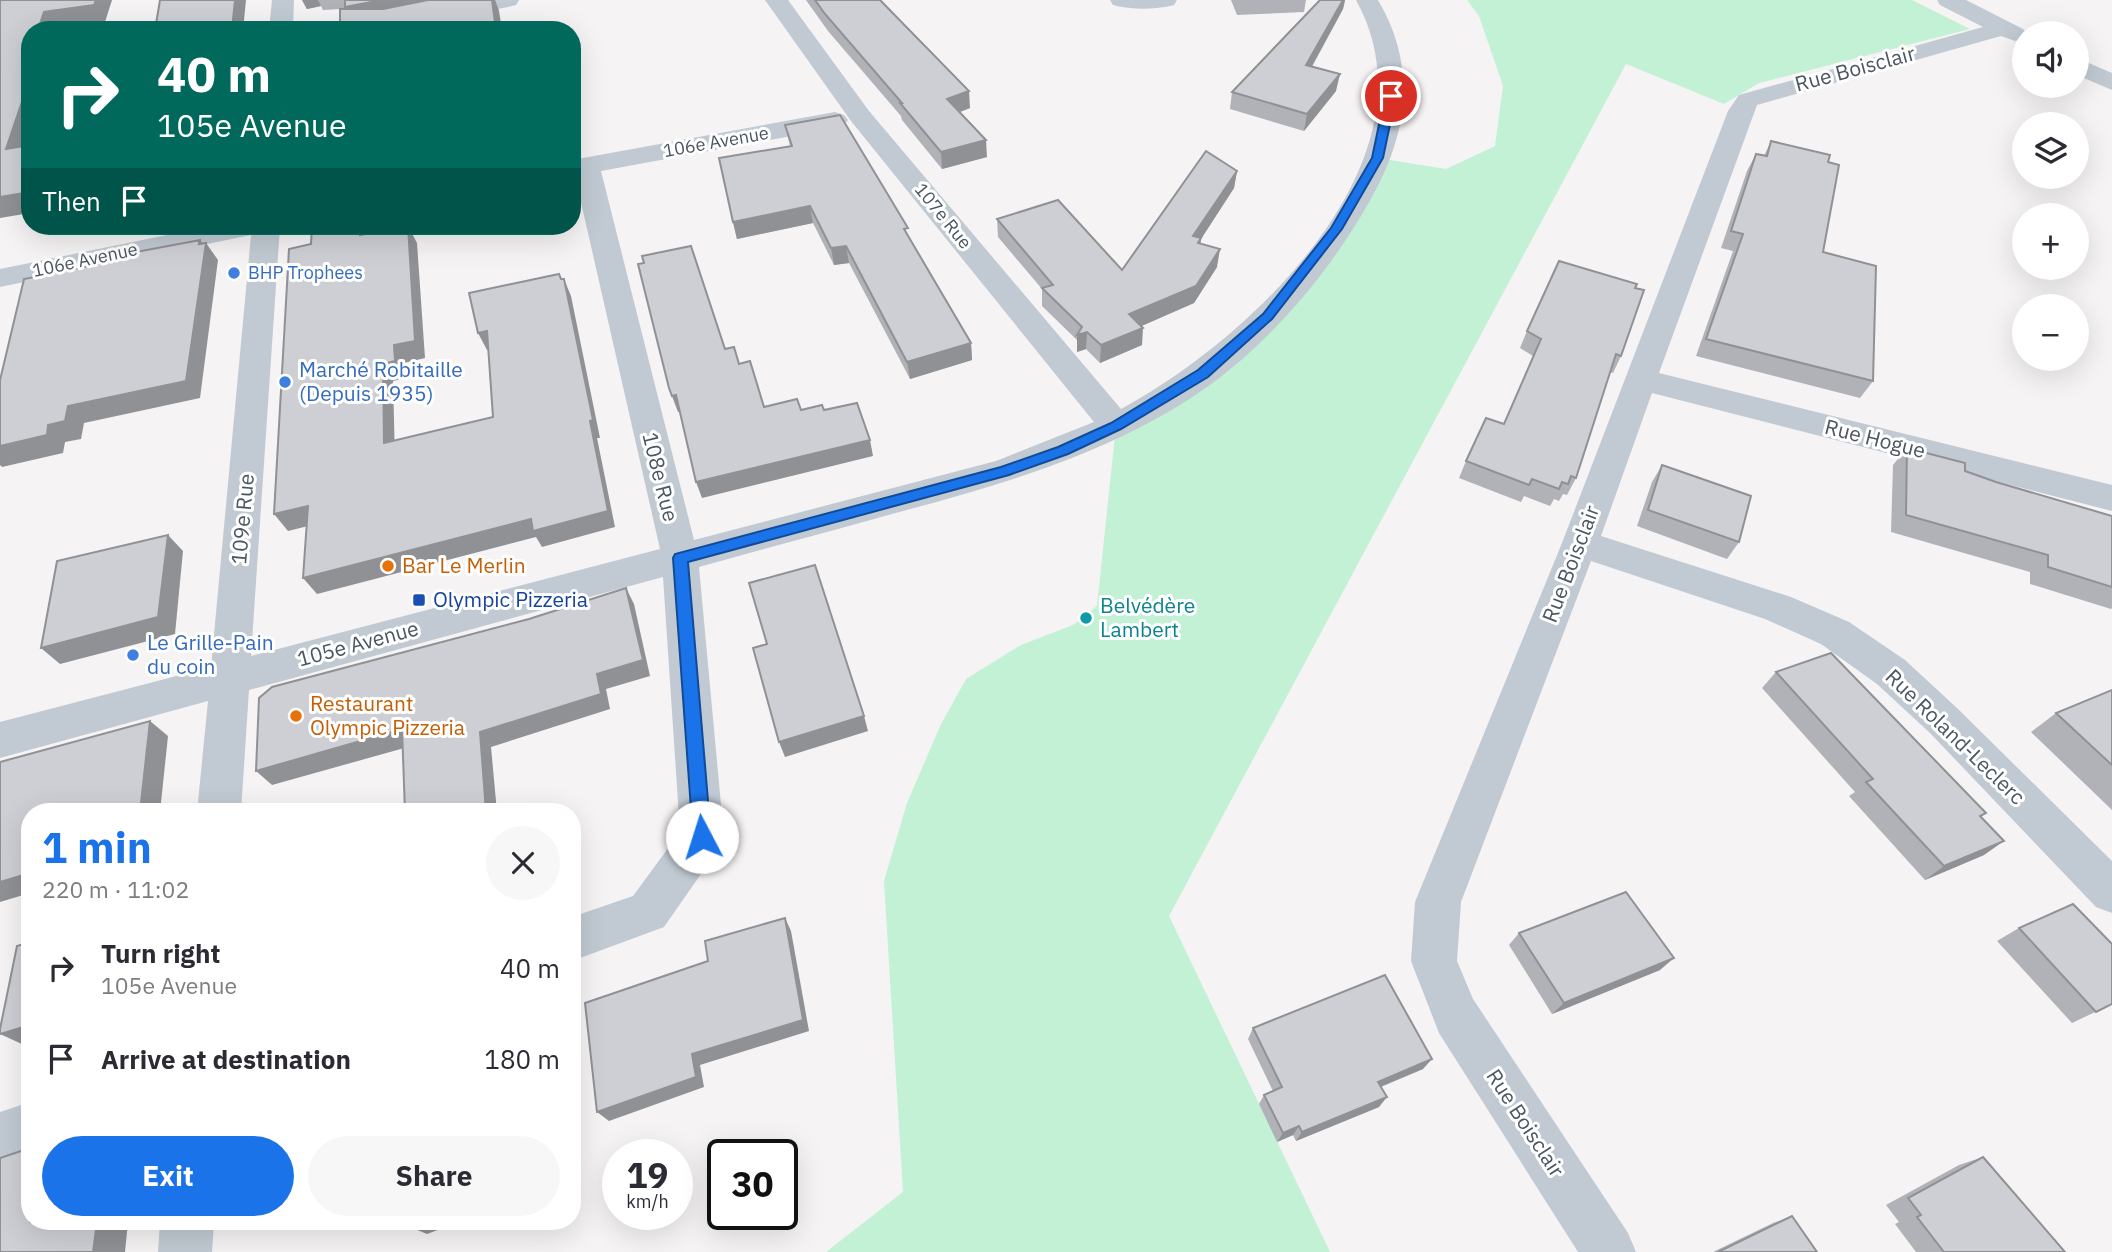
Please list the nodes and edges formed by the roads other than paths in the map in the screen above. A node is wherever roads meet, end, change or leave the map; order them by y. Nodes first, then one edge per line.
1 (283, 0) edge
2 (508, 0) edge
3 (776, 0) edge
4 (1121, 0) edge
5 (1166, 0) edge
6 (1367, 0) edge
7 (1948, 0) edge
8 (282, 21) edge
9 (402, 21) edge
10 (2012, 32) edge
11 (2012, 34) edge
12 (2089, 71) edge
13 (2112, 83) edge
14 (860, 116) junction
15 (581, 166) edge
16 (581, 174) edge
17 (208, 235) edge
18 (265, 235) edge
19 (0, 278) edge
20 (1639, 379) junction
21 (1116, 426) junction
22 (2112, 498) edge
23 (1580, 543) junction
24 (680, 558) junction
25 (230, 678) junction
26 (0, 740) edge
27 (220, 803) edge
28 (2112, 891) edge
29 (581, 936) edge
30 (21, 1131) edge
31 (0, 1138) edge
32 (186, 1230) edge
33 (185, 1252) edge
34 (1609, 1252) edge

1 - 8 street
2 - 9 street
3 - 14 street, 107e Rue
4 - 5 street
6 - 21 street, 105e Avenue
7 - 10 street
11 - 20 street, Rue Boisclair
12 - 13 street
14 - 15 street, 106e Avenue
14 - 21 street, 107e Rue
16 - 24 street, 108e Rue
17 - 19 street, 106e Avenue
18 - 25 street, 109e Rue
20 - 22 street, Rue Hogue
20 - 23 street, Rue Boisclair
21 - 24 street, 105e Avenue
23 - 28 street, Rue Roland-Leclerc
23 - 34 street, Rue Boisclair
24 - 25 street, 105e Avenue
24 - 29 street, 108e Rue
25 - 26 street, 105e Avenue
25 - 27 street, 109e Rue
30 - 31 street
32 - 33 street

